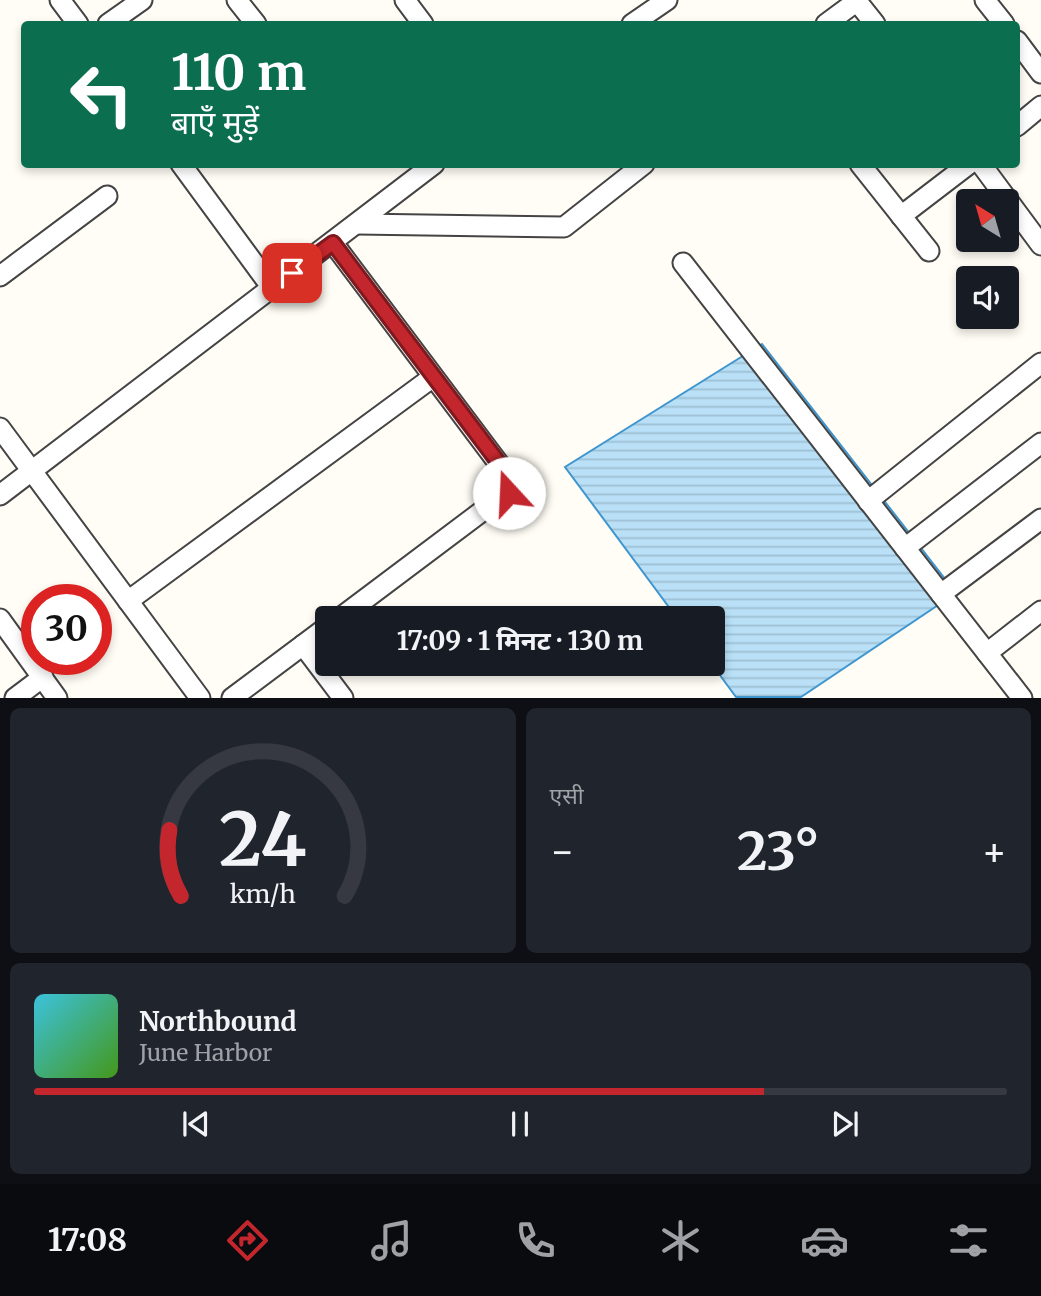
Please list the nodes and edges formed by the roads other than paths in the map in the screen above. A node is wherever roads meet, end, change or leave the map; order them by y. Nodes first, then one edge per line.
1 (60, 0) edge
2 (142, 0) edge
3 (237, 0) edge
4 (405, 0) edge
5 (667, 0) edge
6 (985, 0) edge
7 (857, 1) edge
8 (76, 21) edge
9 (112, 21) edge
10 (254, 21) edge
11 (421, 21) edge
12 (636, 21) edge
13 (830, 21) edge
14 (873, 21) edge
15 (1002, 21) edge
16 (1020, 45) edge
17 (1041, 73) edge
18 (1041, 106) edge
19 (1020, 124) edge
20 (184, 168) edge
21 (640, 168) edge
22 (863, 168) edge
23 (964, 168) edge
24 (984, 168) edge
25 (428, 169) edge
26 (107, 196) dead end
27 (901, 216) junction
28 (357, 224) junction
29 (333, 243) junction
30 (1041, 245) edge
31 (929, 251) dead end
32 (683, 263) dead end
33 (0, 276) edge
34 (272, 288) junction
35 (1041, 363) edge
36 (433, 377) junction
37 (0, 428) edge
38 (1041, 443) edge
39 (31, 471) junction
40 (0, 495) edge
41 (868, 501) junction
42 (1041, 519) edge
43 (905, 548) junction
44 (941, 594) junction
45 (128, 601) junction
46 (356, 606) edge
47 (1041, 611) edge
48 (0, 619) edge
49 (315, 636) edge
50 (303, 645) junction
51 (987, 653) junction
52 (43, 677) junction
53 (15, 698) edge
54 (57, 698) edge
55 (200, 698) edge
56 (232, 698) edge
57 (343, 698) edge
58 (1022, 698) edge

1 - 8 street
2 - 9 street
3 - 10 street
4 - 11 street
5 - 12 street
6 - 15 street
7 - 13 street
7 - 14 street
16 - 17 street
18 - 19 street
20 - 34 street
21 - 28 street
22 - 27 street
23 - 27 street
24 - 30 street
25 - 28 street
26 - 33 street
27 - 31 street
28 - 29 street
29 - 34 street
29 - 36 street
32 - 41 street
34 - 39 street
35 - 41 street
36 - 45 street
36 - 46 street
37 - 39 street
38 - 43 street
39 - 40 street
39 - 45 street
41 - 43 street
42 - 44 street
43 - 44 street
44 - 51 street
45 - 55 street
47 - 51 street
48 - 52 street
49 - 50 street
50 - 56 street
50 - 57 street
51 - 58 street
52 - 53 street
52 - 54 street

